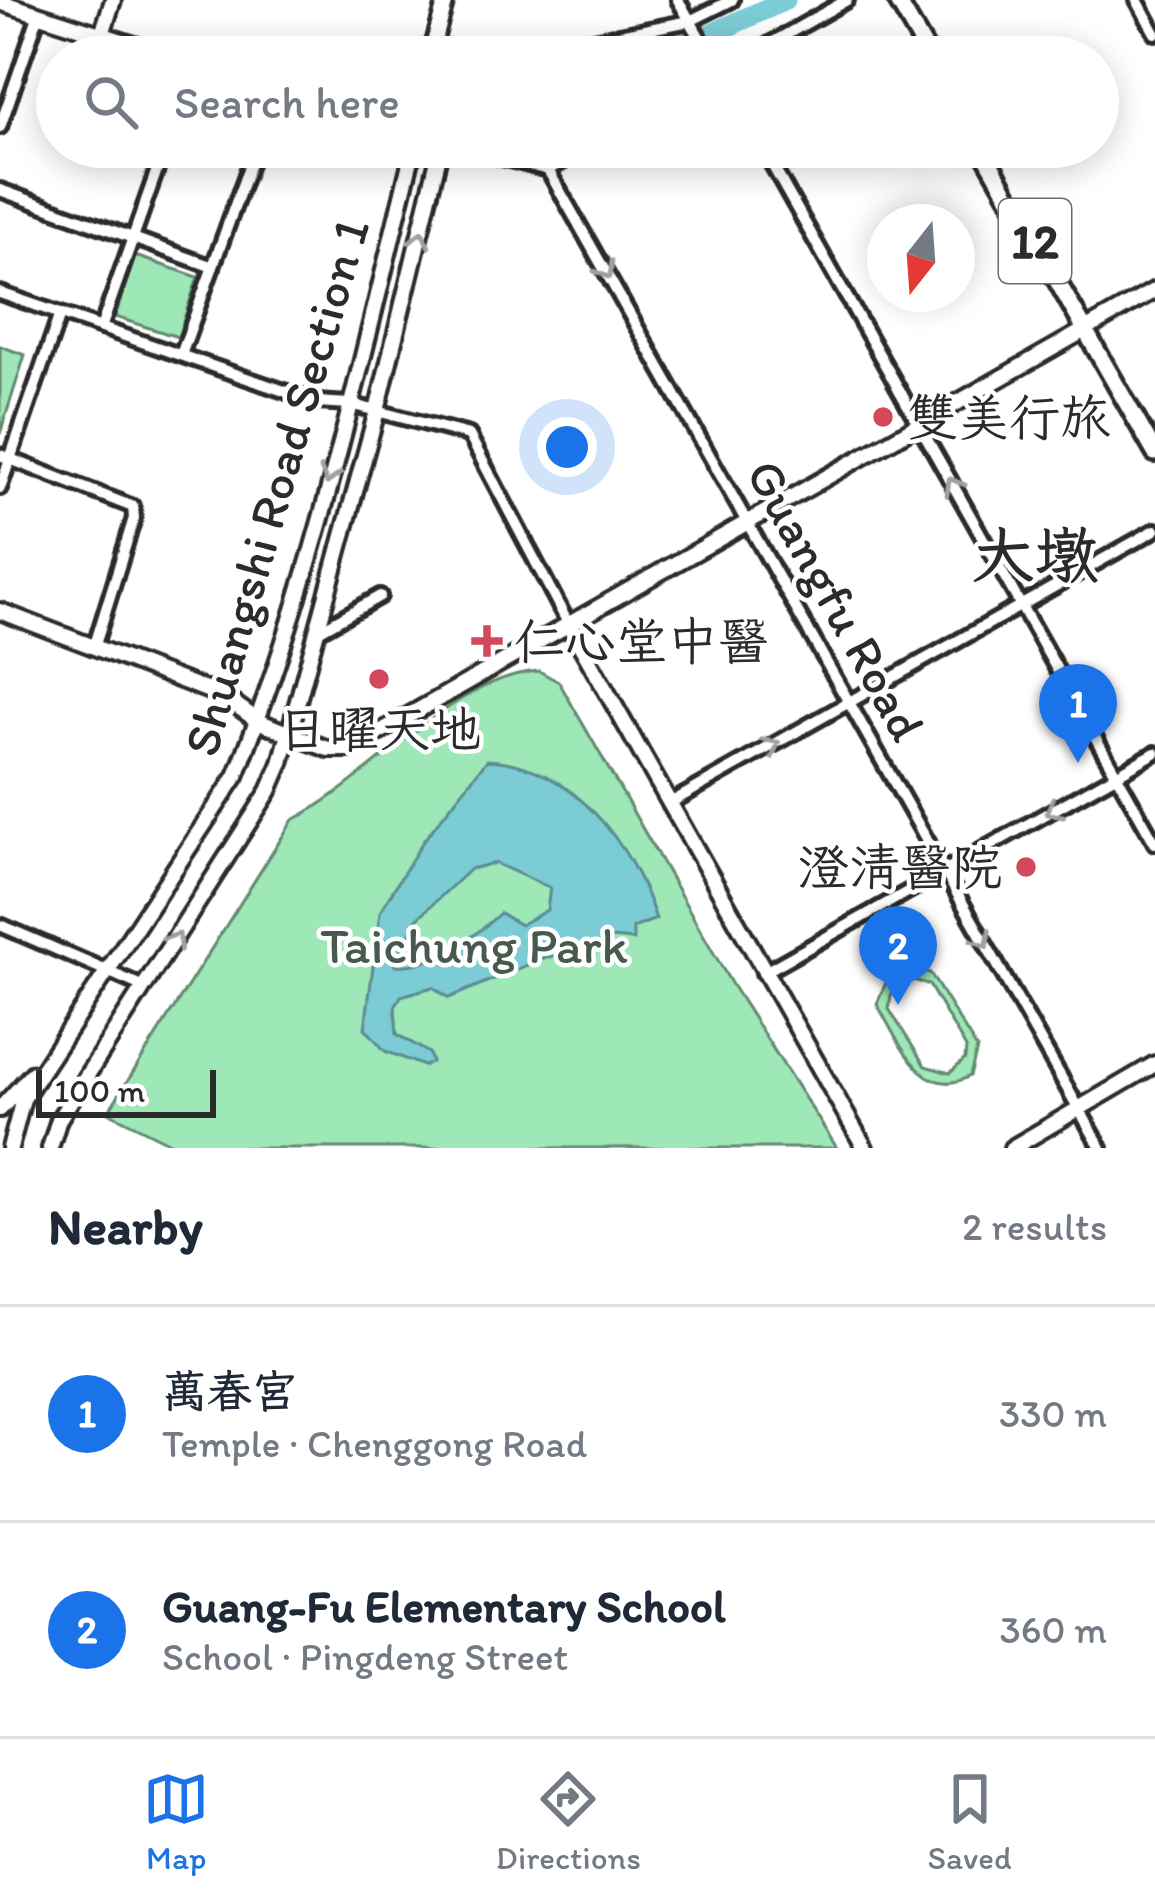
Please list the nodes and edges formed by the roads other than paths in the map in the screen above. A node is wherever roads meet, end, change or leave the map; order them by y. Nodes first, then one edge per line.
1 (113, 0) edge
2 (446, 0) edge
3 (678, 0) edge
4 (731, 0) edge
5 (847, 0) edge
6 (897, 0) edge
7 (1138, 0) edge
8 (0, 2) edge
9 (39, 14) junction
10 (690, 21) junction
11 (102, 34) junction
12 (1155, 34) edge
13 (108, 36) edge
14 (436, 36) edge
15 (614, 36) edge
16 (699, 36) edge
17 (784, 36) edge
18 (918, 36) edge
19 (0, 127) edge
20 (157, 168) edge
21 (248, 168) edge
22 (409, 168) edge
23 (436, 168) edge
24 (540, 168) edge
25 (552, 168) edge
26 (774, 168) edge
27 (993, 168) edge
28 (548, 170) junction
29 (0, 190) edge
30 (132, 239) junction
31 (213, 267) junction
32 (1155, 290) edge
33 (0, 293) edge
34 (60, 314) junction
35 (100, 328) junction
36 (1087, 332) junction
37 (181, 356) junction
38 (350, 404) junction
39 (377, 411) junction
40 (919, 426) junction
41 (1155, 453) edge
42 (5, 456) edge
43 (0, 488) edge
44 (748, 524) junction
45 (1155, 530) edge
46 (380, 596) dead end
47 (1021, 605) junction
48 (0, 610) edge
49 (570, 627) junction
50 (315, 633) junction
51 (94, 648) junction
52 (849, 702) junction
53 (258, 721) junction
54 (287, 733) junction
55 (1155, 753) edge
56 (1114, 775) junction
57 (670, 803) junction
58 (1155, 843) edge
59 (945, 873) junction
60 (0, 925) edge
61 (108, 968) junction
62 (763, 973) junction
63 (144, 987) junction
64 (69, 1034) junction
65 (1155, 1064) edge
66 (1078, 1107) junction
67 (0, 1108) edge
68 (10, 1148) edge
69 (50, 1148) edge
70 (866, 1148) edge
71 (1012, 1148) edge
72 (1101, 1148) edge

1 - 11 main road
2 - 14 main road
3 - 10 street
4 - 10 street
5 - 17 street
6 - 18 main road
7 - 12 street
8 - 9 main road
9 - 11 main road
9 - 19 street
10 - 15 street
10 - 16 street
11 - 13 main road
20 - 30 street
21 - 31 street
22 - 38 main road, Shuangshi Road Section 1
39 -> 23 main road, Shuangshi Road Section 1
24 - 28 street
25 - 28 street
26 - 40 street
27 - 36 main road, 12
28 -> 44 street, Guangfu Road
29 - 30 street
30 - 31 street
30 - 35 street
31 - 37 street
32 - 36 main road
33 - 34 street
34 - 35 street
34 - 42 street
35 - 37 street
36 - 40 main road
36 - 41 main road, 12
37 - 38 street
38 - 39 street
38 -> 53 main road, Shuangshi Road Section 1
39 - 49 street
39 - 50 main road, Shuangshi Road Section 1
40 - 44 main road
47 -> 40 street
42 - 43 street
42 - 51 street
44 - 49 main road
44 - 52 street, Guangfu Road
45 - 47 street
46 - 50 street
47 - 52 street
47 - 56 street
48 - 51 main road
49 - 54 main road
49 - 57 main road
50 - 54 main road, Shuangshi Road Section 1
51 - 53 main road
57 -> 52 street
52 - 59 street, Guangfu Road
53 - 54 main road
53 - 61 main road, Shuangshi Road Section 1
63 -> 54 main road, Shuangshi Road Section 1
55 - 56 street
56 - 58 street
56 -> 59 street
57 - 62 main road
59 - 62 street
59 -> 66 street, Guangfu Road
60 - 61 street
61 - 63 street
61 - 64 main road, Shuangshi Road Section 1
62 - 70 main road
63 - 69 main road, Shuangshi Road Section 1
64 - 67 main road
64 - 68 main road, Shuangshi Road Section 1
65 - 66 main road
66 - 71 main road
66 - 72 street, Guangfu Road

